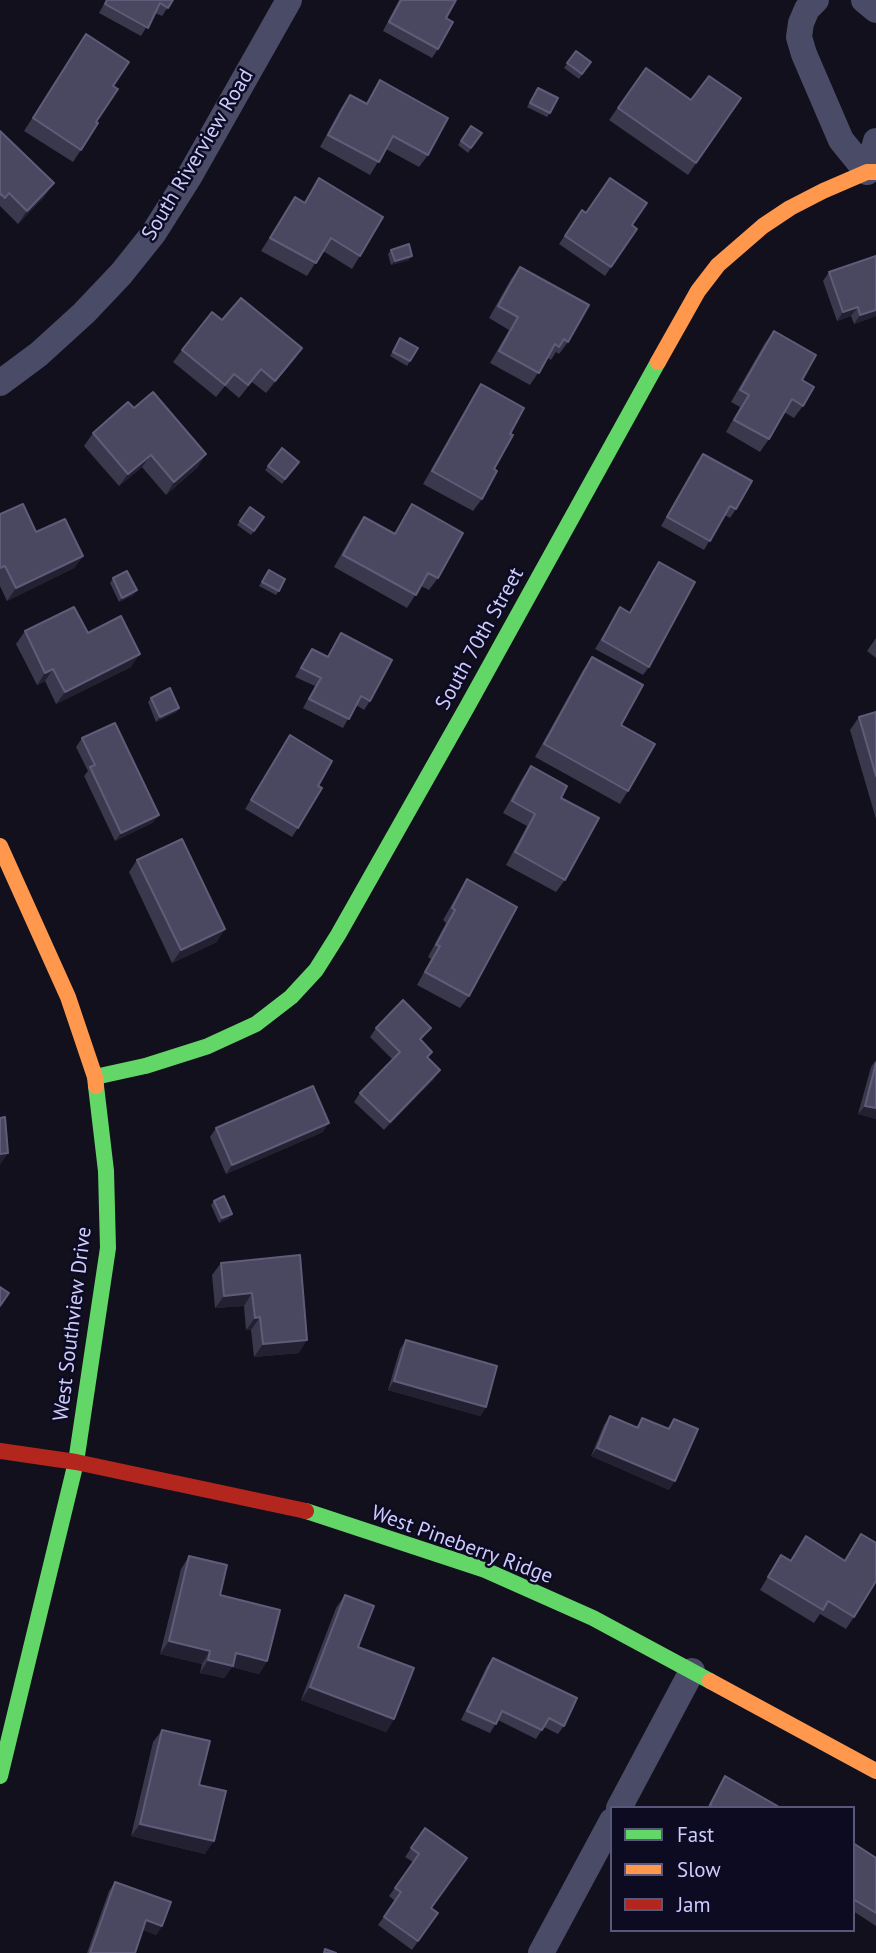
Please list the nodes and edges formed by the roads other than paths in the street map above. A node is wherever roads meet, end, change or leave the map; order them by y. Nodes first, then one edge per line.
1 (289, 0) edge
2 (816, 0) edge
3 (864, 0) edge
4 (876, 10) edge
5 (876, 141) edge
6 (871, 172) edge
7 (0, 383) edge
8 (0, 846) edge
9 (94, 1077) junction
10 (0, 1451) edge
11 (76, 1462) junction
12 (692, 1671) junction
13 (876, 1771) edge
14 (0, 1776) edge
15 (620, 1806) edge
16 (610, 1825) edge
17 (541, 1953) edge

1 - 7 street, South Riverview Road
2 - 6 street
3 - 4 street
5 - 6 street
6 - 9 street, South 70th Street
8 - 9 street, West Southview Drive
9 - 11 street, West Southview Drive
10 - 11 street, West Pineberry Ridge
11 - 12 street, West Pineberry Ridge
11 - 14 street, West Southview Drive
12 - 13 street, West Pineberry Ridge
12 - 15 street
16 - 17 street

